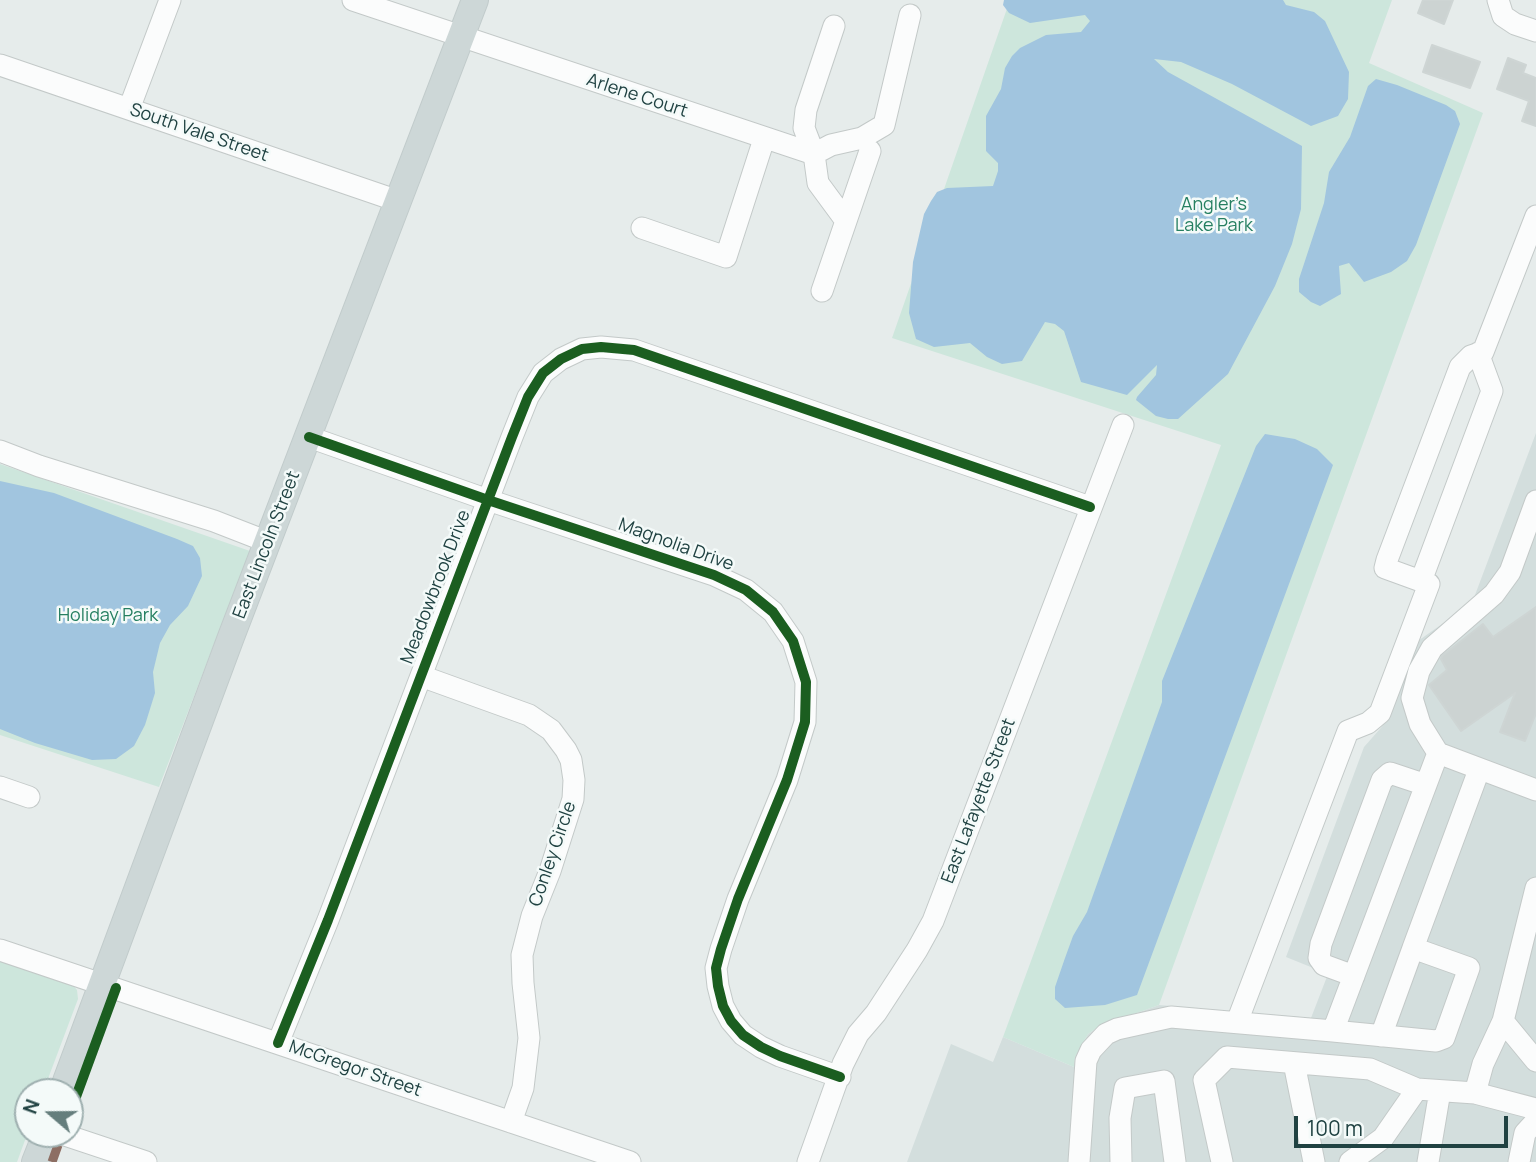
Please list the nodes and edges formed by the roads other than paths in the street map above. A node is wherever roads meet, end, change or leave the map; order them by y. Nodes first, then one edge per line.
1 (170, 0) edge
2 (353, 0) edge
3 (475, 0) edge
4 (1499, 5) edge
5 (910, 15) dead end
6 (834, 26) dead end
7 (1536, 31) edge
8 (461, 38) junction
9 (0, 65) edge
10 (129, 109) junction
11 (764, 139) junction
12 (870, 151) dead end
13 (814, 154) junction
14 (398, 201) junction
15 (1536, 215) edge
16 (846, 221) junction
17 (642, 228) dead end
18 (822, 291) dead end
19 (1478, 354) junction
20 (1123, 425) dead end
21 (309, 437) junction
22 (0, 451) edge
23 (488, 500) junction
24 (1536, 501) edge
25 (1090, 506) junction
26 (268, 542) junction
27 (1421, 581) junction
28 (421, 676) junction
29 (1438, 753) junction
30 (1479, 770) junction
31 (1426, 785) junction
32 (0, 787) edge
33 (1536, 790) edge
34 (29, 797) dead end
35 (1536, 888) edge
36 (1413, 948) junction
37 (0, 950) edge
38 (1354, 976) junction
39 (102, 984) junction
40 (1503, 1021) junction
41 (1237, 1023) junction
42 (1333, 1031) junction
43 (1381, 1036) junction
44 (278, 1043) junction
45 (1536, 1061) edge
46 (1294, 1063) junction
47 (840, 1076) junction
48 (67, 1078) edge
49 (1417, 1089) junction
50 (1440, 1091) junction
51 (1475, 1093) junction
52 (1536, 1109) edge
53 (1536, 1121) edge
54 (511, 1122) junction
55 (84, 1142) edge
56 (135, 1160) edge
57 (630, 1162) edge
58 (808, 1162) edge
59 (1079, 1162) edge
60 (1121, 1162) edge
61 (1175, 1162) edge
62 (1222, 1162) edge
63 (1314, 1162) edge
64 (1350, 1162) edge
65 (1427, 1162) edge
66 (1519, 1162) edge

1 - 10 street
2 - 8 street, Arlene Court
3 - 8 main road, East Lincoln Street
4 - 7 street
5 - 13 street
6 - 13 street
8 - 11 street, Arlene Court
8 - 14 main road, East Lincoln Street
9 - 10 street, South Vale Street
10 - 14 street, South Vale Street
11 - 13 street, Arlene Court
11 - 17 street
12 - 16 street
13 - 16 street
14 - 21 main road, East Lincoln Street
15 - 19 street
16 - 18 street
19 - 27 street
19 - 27 street
20 - 25 street, East Lafayette Street
21 - 23 street, Magnolia Drive
21 - 26 main road, East Lincoln Street
22 - 26 street
23 - 25 street, Meadowbrook Drive
23 - 28 street, Meadowbrook Drive
23 - 47 street, Magnolia Drive
24 - 29 street
25 - 47 street, East Lafayette Street
26 - 39 main road, East Lincoln Street
27 - 41 street
28 - 44 street, Meadowbrook Drive
28 - 54 street, Conley Circle
29 - 30 street
29 - 31 street
30 - 33 street
30 - 36 street
31 - 38 street
31 - 38 street
32 - 34 street
35 - 40 street
36 - 43 street
36 - 43 street
37 - 39 street, McGregor Street
38 - 42 street
39 - 44 street, McGregor Street
39 - 48 main road, East Lincoln Street
40 - 45 street
40 - 51 street
41 - 42 street
41 - 59 street
42 - 43 street
44 - 54 street, McGregor Street
46 - 49 street
46 - 62 street
46 - 63 street
47 - 58 street, East Lafayette Street
49 - 50 street
49 - 64 street
50 - 51 street
50 - 65 street
51 - 52 street
53 - 66 street
54 - 57 street, McGregor Street
55 - 56 street
60 - 61 street

